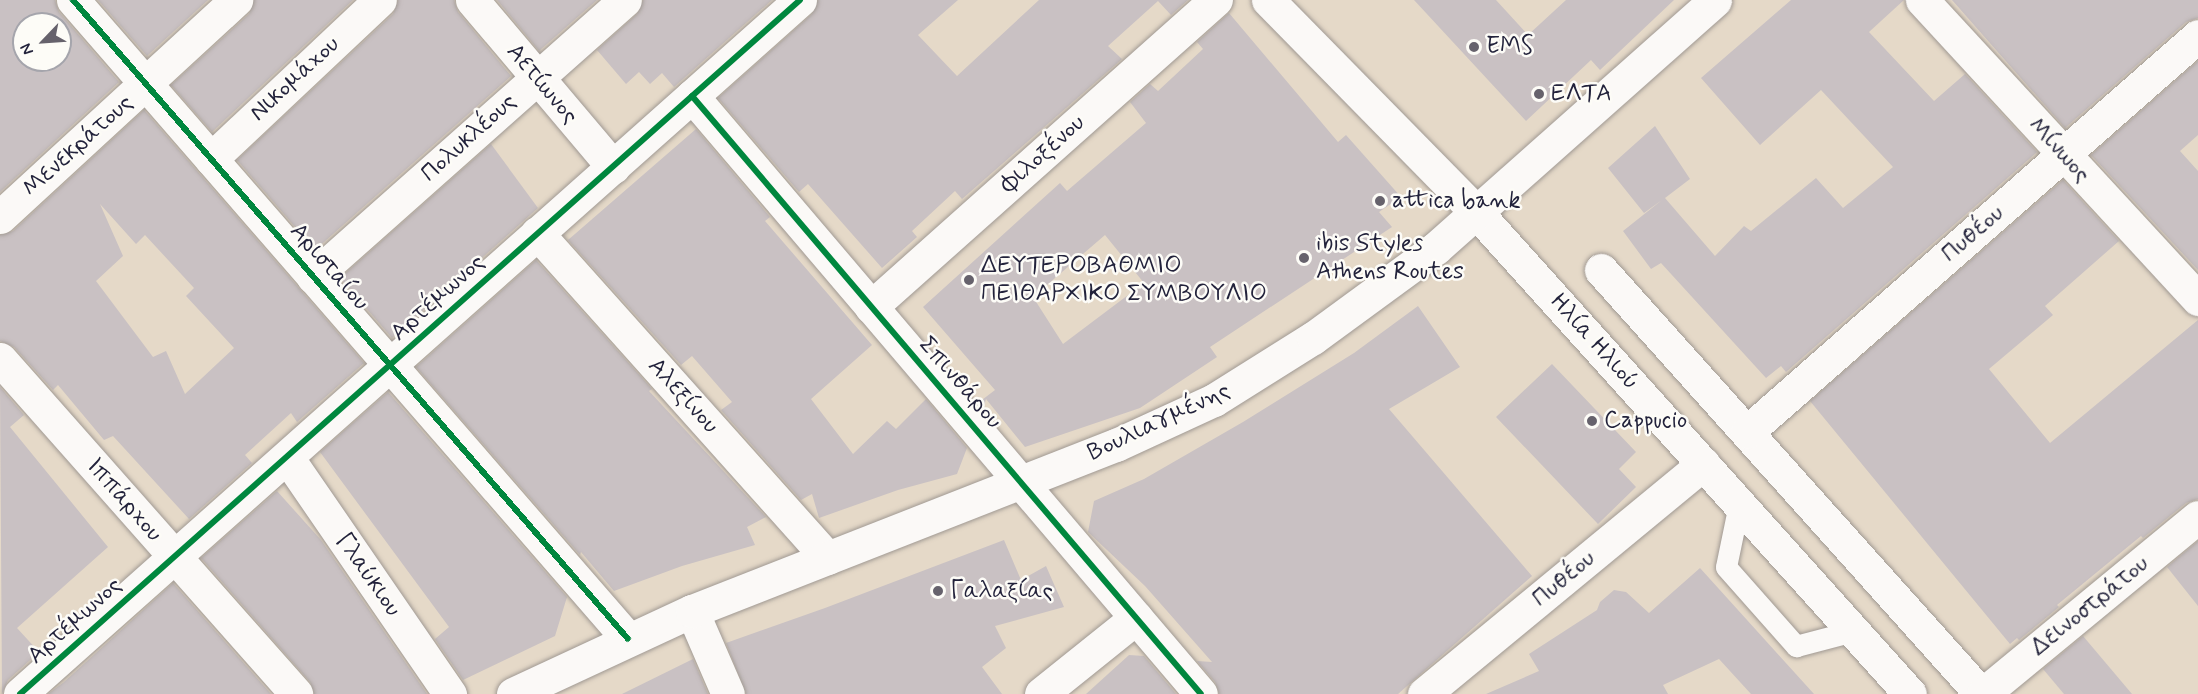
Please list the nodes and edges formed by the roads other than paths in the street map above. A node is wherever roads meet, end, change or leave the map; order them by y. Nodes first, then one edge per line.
1 (73, 0) edge
2 (236, 0) edge
3 (380, 0) edge
4 (472, 0) edge
5 (625, 0) edge
6 (800, 0) edge
7 (1216, 0) edge
8 (1268, 0) edge
9 (1715, 0) edge
10 (1922, 0) edge
11 (2198, 36) edge
12 (536, 79) junction
13 (146, 84) junction
14 (692, 96) junction
15 (2063, 155) junction
16 (211, 159) junction
17 (613, 167) junction
18 (1477, 213) junction
19 (0, 217) edge
20 (537, 234) junction
21 (1600, 270) dead end
22 (314, 277) junction
23 (2198, 299) edge
24 (871, 307) junction
25 (0, 359) edge
26 (390, 365) junction
27 (1747, 432) junction
28 (287, 457) junction
29 (1703, 464) junction
30 (1021, 481) junction
31 (1739, 504) junction
32 (2198, 518) edge
33 (174, 556) junction
34 (828, 558) junction
35 (692, 611) junction
36 (1136, 618) junction
37 (1853, 631) junction
38 (628, 639) junction
39 (20, 694) edge
40 (296, 694) edge
41 (450, 694) edge
42 (513, 694) edge
43 (728, 694) edge
44 (1041, 694) edge
45 (1201, 694) edge
46 (1424, 694) edge
47 (1910, 694) edge
48 (1982, 694) edge

1 - 13 street, Αρισταίου
2 - 13 street, Μενεκράτους
3 - 16 street, Νικομάχου
4 - 12 street, Αετίωνος
5 - 12 street, Πολυκλέους
6 - 14 street, Αρτέμωνος
7 - 24 street, Φιλοξένου
8 - 18 street, Ηλία Ηλιού
9 - 18 street, Βουλιαγμένης
10 - 15 street, Μίνωος
11 - 15 street, Πυθέου
12 - 17 street, Αετίωνος
12 - 22 street, Πολυκλέους
13 - 16 street, Αρισταίου
13 - 19 street, Μενεκράτους
14 - 17 street, Αρτέμωνος
14 - 24 street, Σπινθάρου
15 - 23 street, Μίνωος
15 - 27 street, Πυθέου
16 - 22 street, Αρισταίου
17 - 20 street, Αρτέμωνος
18 - 29 street, Ηλία Ηλιού
18 - 30 street, Βουλιαγμένης
20 - 26 street, Αρτέμωνος
20 - 34 street, Αλεξίνου
21 - 27 street
22 - 26 street, Αρισταίου
24 - 30 street, Σπινθάρου
25 - 33 street, Ιππάρχου
26 - 28 street, Αρτέμωνος
26 - 38 street, Αρισταίου
27 - 48 street
28 - 33 street, Αρτέμωνος
28 - 41 street, Γλαύκιου
29 - 31 street, Ηλία Ηλιού
29 - 46 street, Πυθέου
30 - 34 street, Βουλιαγμένης
30 - 36 street, Σπινθάρου
31 - 37 street, Ηλία Ηλιού
31 - 37 lane
32 - 48 street, Δεινοστράτου
33 - 39 street, Αρτέμωνος
33 - 40 street, Ιππάρχου
34 - 35 street, Βουλιαγμένης
35 - 38 street, Βουλιαγμένης
35 - 43 street
36 - 44 street
36 - 45 street, Σπινθάρου
37 - 47 street, Ηλία Ηλιού
38 - 42 street, Βουλιαγμένης

